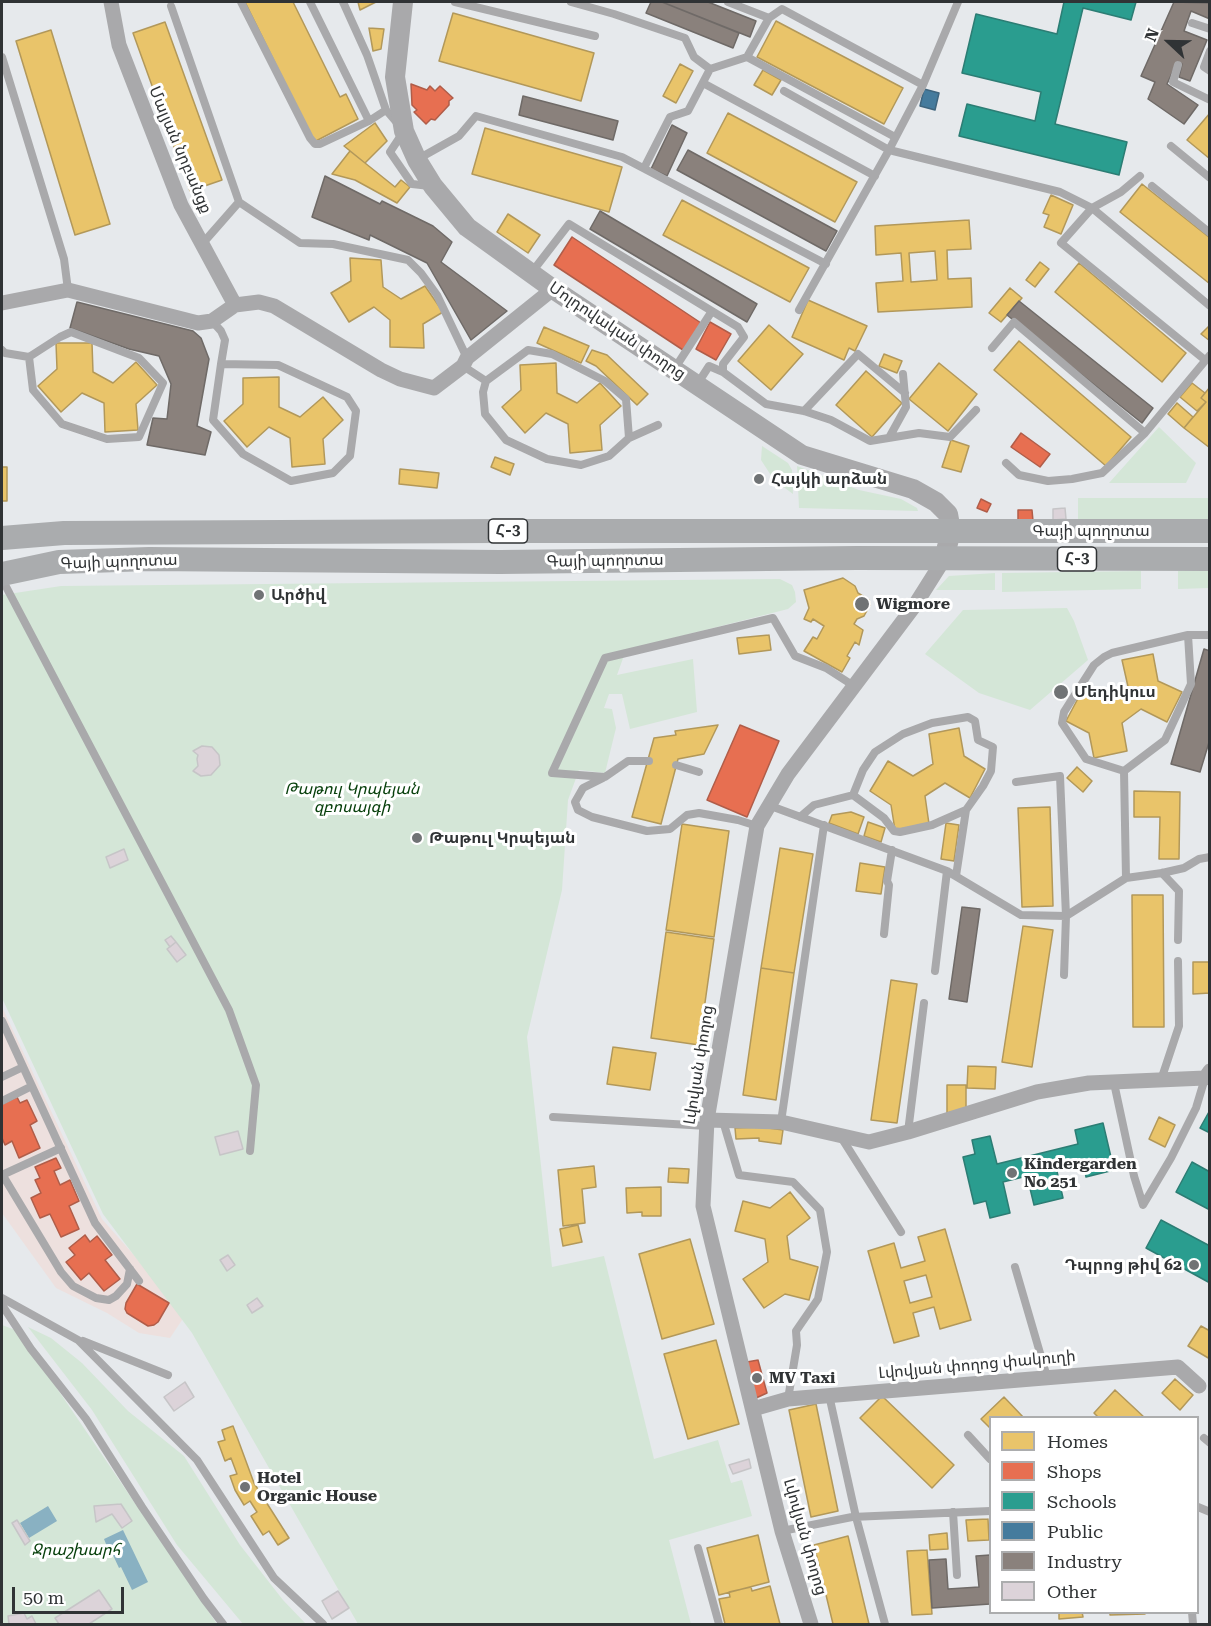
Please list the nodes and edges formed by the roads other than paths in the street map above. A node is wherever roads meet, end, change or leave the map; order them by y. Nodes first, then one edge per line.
1 (111, 2) edge
2 (241, 2) edge
3 (310, 2) edge
4 (343, 2) edge
5 (455, 2) edge
6 (571, 2) edge
7 (728, 2) edge
8 (958, 2) edge
9 (401, 4) edge
10 (171, 6) dead end
11 (768, 18) junction
12 (1192, 23) dead end
13 (1209, 29) edge
14 (595, 36) dead end
15 (1209, 51) edge
16 (2, 57) edge
17 (747, 57) junction
18 (1178, 65) dead end
19 (710, 69) junction
20 (1209, 71) edge
21 (703, 82) junction
22 (923, 85) junction
23 (784, 92) dead end
24 (1209, 100) edge
25 (386, 110) junction
26 (369, 121) junction
27 (404, 131) junction
28 (895, 137) junction
29 (1171, 146) dead end
30 (889, 150) junction
31 (417, 160) junction
32 (644, 168) junction
33 (875, 176) junction
34 (1140, 176) dead end
35 (1209, 178) edge
36 (433, 186) junction
37 (1152, 186) dead end
38 (239, 202) junction
39 (1092, 208) junction
40 (1209, 233) edge
41 (203, 243) junction
42 (826, 264) junction
43 (531, 273) junction
44 (553, 289) junction
45 (68, 290) junction
46 (2, 303) edge
47 (235, 304) junction
48 (1209, 306) edge
49 (799, 310) dead end
50 (712, 311) junction
51 (212, 321) junction
52 (992, 348) dead end
53 (2, 350) edge
54 (29, 357) junction
55 (1207, 357) edge
56 (465, 362) junction
57 (221, 364) junction
58 (674, 369) junction
59 (723, 372) junction
60 (903, 374) dead end
61 (486, 381) junction
62 (697, 385) junction
63 (905, 393) junction
64 (976, 410) dead end
65 (804, 411) junction
66 (658, 425) dead end
67 (1145, 433) junction
68 (890, 436) junction
69 (629, 438) junction
70 (1006, 463) dead end
71 (951, 531) junction
72 (1209, 531) edge
73 (2, 538) edge
74 (944, 559) junction
75 (1209, 559) edge
76 (2, 574) edge
77 (2, 579) edge
78 (1188, 635) junction
79 (1209, 635) edge
80 (854, 686) junction
81 (648, 761) dead end
82 (676, 765) dead end
83 (1124, 771) junction
84 (699, 772) dead end
85 (605, 777) junction
86 (1016, 782) dead end
87 (853, 795) junction
88 (768, 805) junction
89 (966, 810) junction
90 (800, 817) junction
91 (824, 825) junction
92 (757, 826) junction
93 (892, 850) junction
94 (1209, 857) edge
95 (947, 871) junction
96 (1162, 873) junction
97 (956, 876) junction
98 (1126, 878) junction
99 (1066, 916) junction
100 (884, 934) dead end
101 (1178, 940) dead end
102 (1178, 961) dead end
103 (935, 971) dead end
104 (1064, 975) dead end
105 (924, 1003) dead end
106 (2, 1021) edge
107 (23, 1067) junction
108 (1207, 1075) edge
109 (2, 1077) edge
110 (1161, 1080) junction
111 (1114, 1083) junction
112 (32, 1086) junction
113 (2, 1101) edge
114 (553, 1117) dead end
115 (723, 1120) junction
116 (782, 1122) junction
117 (707, 1123) junction
118 (908, 1132) junction
119 (840, 1135) junction
120 (61, 1148) junction
121 (250, 1151) dead end
122 (2, 1174) edge
123 (901, 1232) dead end
124 (1016, 1267) dead end
125 (130, 1269) junction
126 (139, 1281) dead end
127 (2, 1298) edge
128 (2, 1305) edge
129 (78, 1340) junction
130 (168, 1375) dead end
131 (1047, 1377) junction
132 (1199, 1386) dead end
133 (829, 1395) junction
134 (788, 1399) junction
135 (753, 1409) junction
136 (968, 1435) dead end
137 (989, 1458) edge
138 (989, 1511) edge
139 (953, 1512) junction
140 (856, 1517) junction
141 (782, 1531) junction
142 (698, 1548) dead end
143 (957, 1575) dead end
144 (223, 1624) edge
145 (323, 1624) edge
146 (719, 1624) edge
147 (811, 1624) edge
148 (885, 1624) edge

1 - 41 street, Մալյան նրբանցք
2 - 26 lane
3 - 26 lane
4 - 25 lane
5 - 14 lane
6 - 19 lane
7 - 11 lane
8 - 22 lane
9 - 27 street, Մոլդովական փողոց
10 - 38 lane
11 - 17 lane
11 - 22 lane
12 - 13 lane
15 - 20 lane
16 - 45 lane
17 - 19 lane
17 - 28 lane
18 - 24 lane
19 - 21 lane
21 - 32 lane
21 - 33 lane
22 - 28 lane
23 - 30 lane
25 - 26 lane
25 - 27 lane
27 - 31 street, Մոլդովական փողոց
27 - 36 lane
28 - 30 lane
29 - 35 lane
30 - 33 lane
30 - 39 lane
31 - 32 lane
31 - 36 street, Մոլդովական փողոց
32 - 42 lane
33 - 42 lane
34 - 39 lane
36 - 43 street, Մոլդովական փողոց
37 - 40 lane
38 - 41 lane
38 - 56 lane
39 - 48 lane
39 - 55 lane
41 - 47 street, Մալյան նրբանցք
42 - 49 lane
43 - 44 street, Մոլդովական փողոց
43 - 50 lane
44 - 56 street
44 - 58 street, Մոլդովական փողոց
45 - 46 street
45 - 51 street
47 - 51 street
47 - 56 street
50 - 58 lane
50 - 59 lane
51 - 57 lane
52 - 67 lane
53 - 54 lane
54 - 54 lane
55 - 67 lane
56 - 61 lane
57 - 57 lane
58 - 62 street, Մոլդովական փողոց
59 - 62 lane
59 - 65 lane
60 - 63 lane
61 - 69 lane
61 - 69 lane
62 - 71 street, Մոլդովական փողոց
63 - 65 lane
63 - 68 lane
64 - 68 lane
65 - 68 lane
66 - 69 lane
67 - 70 lane
71 - 72 main road, Գայի պողոտա / Հ-3
71 - 73 main road, Գայի պողոտա / Հ-3
71 - 74 street
74 - 75 main road, Գայի պողոտա / Հ-3
74 - 76 main road, Գայի պողոտա / Հ-3
74 - 80 street, Լվովյան փողոց
77 - 121 lane
78 - 79 lane
78 - 83 lane
78 - 83 lane
80 - 85 lane
80 - 88 street, Լվովյան փողոց
81 - 85 lane
82 - 84 lane
83 - 98 lane
85 - 92 lane
86 - 99 lane
87 - 89 lane
87 - 89 lane
87 - 90 lane
88 - 90 lane
88 - 92 street, Լվովյան փողոց
89 - 97 lane
90 - 91 lane
91 - 93 lane
91 - 116 lane
92 - 117 street, Լվովյան փողոց
93 - 95 lane
93 - 100 lane
94 - 96 lane
95 - 97 lane
95 - 103 lane
96 - 98 lane
96 - 101 lane
97 - 99 lane
98 - 99 lane
99 - 104 lane
102 - 110 lane
105 - 118 lane
106 - 107 lane
107 - 109 lane
107 - 112 lane
108 - 110 street
108 - 111 lane
110 - 111 street
111 - 118 street
112 - 113 lane
112 - 120 lane
114 - 117 lane
115 - 116 street
115 - 117 street
115 - 134 lane
116 - 119 street
117 - 135 street, Լվովյան փողոց
118 - 119 street
119 - 123 lane
120 - 122 lane
120 - 125 lane
122 - 125 lane
124 - 131 lane
125 - 126 lane
127 - 129 lane
128 - 144 lane
129 - 130 lane
129 - 145 lane
131 - 132 street, Լվովյան փողոց փակուղի
131 - 133 street, Լվովյան փողոց փակուղի
133 - 134 street, Լվովյան փողոց փակուղի
133 - 140 lane
134 - 135 street, Լվովյան փողոց փակուղի
135 - 141 street, Լվովյան փողոց
136 - 137 lane
138 - 139 lane
139 - 140 lane
139 - 143 lane
140 - 141 lane
140 - 148 lane
141 - 147 street, Լվովյան փողոց
142 - 146 lane

